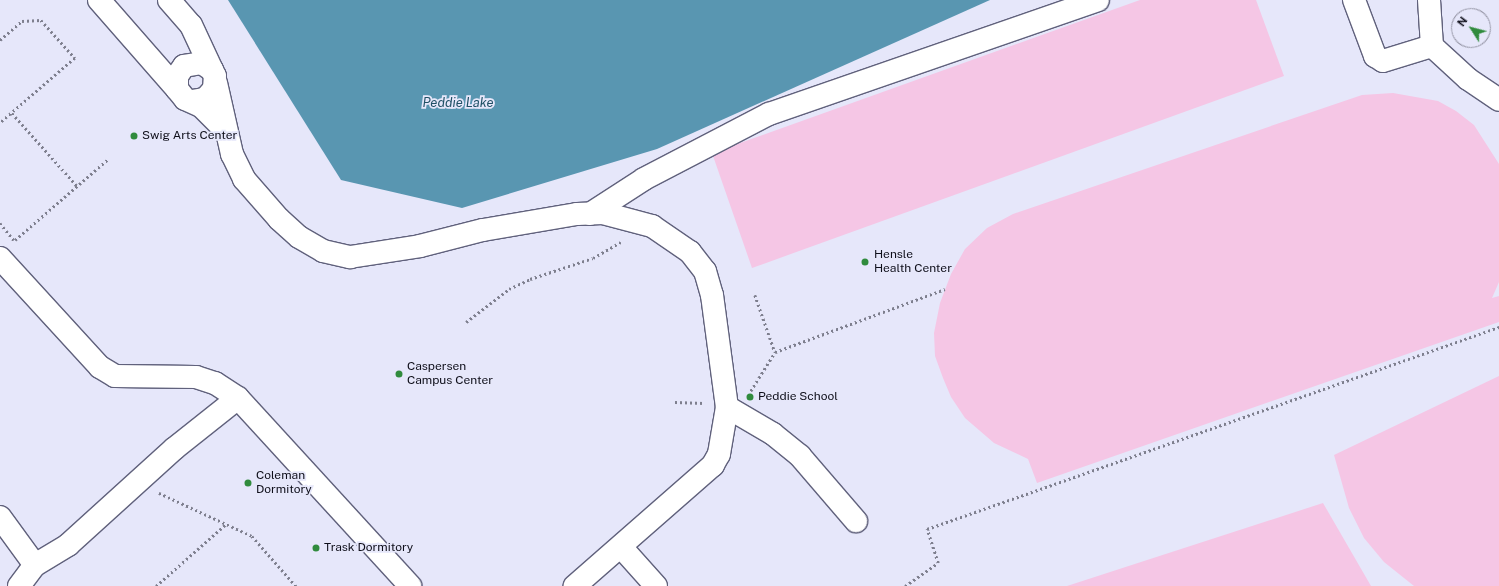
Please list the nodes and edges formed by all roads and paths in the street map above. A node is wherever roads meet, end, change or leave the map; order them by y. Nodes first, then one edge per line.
1 (98, 0) edge
2 (169, 0) edge
3 (1098, 0) edge
4 (1354, 0) edge
5 (1429, 0) edge
6 (0, 40) edge
7 (1432, 46) junction
8 (214, 76) junction
9 (185, 95) junction
10 (1499, 100) edge
11 (12, 113) junction
12 (0, 124) edge
13 (225, 130) junction
14 (107, 160) dead end
15 (77, 186) junction
16 (590, 214) junction
17 (0, 224) edge
18 (646, 224) junction
19 (15, 240) junction
20 (20, 246) dead end
21 (0, 258) edge
22 (945, 289) dead end
23 (755, 295) dead end
24 (466, 322) dead end
25 (1499, 327) edge
26 (775, 352) junction
27 (238, 398) junction
28 (675, 402) dead end
29 (737, 403) junction
30 (705, 408) dead end
31 (136, 483) junction
32 (0, 517) edge
33 (856, 521) dead end
34 (226, 524) junction
35 (622, 548) junction
36 (35, 565) junction
37 (19, 586) edge
38 (156, 586) edge
39 (296, 586) edge
40 (410, 586) edge
41 (575, 586) edge
42 (656, 586) edge
43 (904, 586) edge

1 - 9 street
2 - 8 street
3 - 16 street
4 - 7 street
5 - 7 street
6 - 11 path
7 - 10 street
8 - 9 street
8 - 9 street
8 - 13 street
9 - 13 street
11 - 12 path
11 - 15 path
13 - 16 street
14 - 15 path
15 - 19 path
16 - 18 street
17 - 19 path
18 - 24 path
18 - 29 street
19 - 20 path
21 - 27 street
22 - 26 path
23 - 26 path
25 - 43 path
26 - 29 path
27 - 31 street
27 - 40 street
28 - 30 path
29 - 33 street
29 - 35 street
31 - 34 path
31 - 36 street
32 - 36 street
34 - 38 path
34 - 39 path
35 - 41 street
35 - 42 street
36 - 37 street

